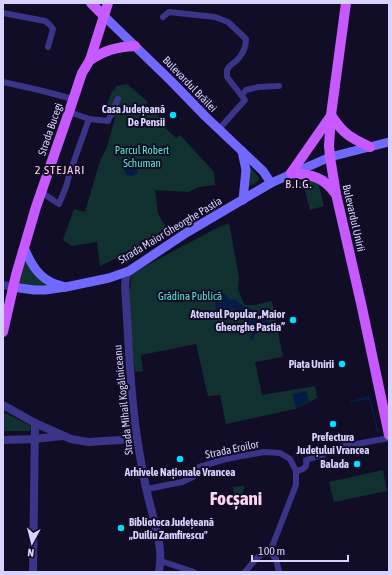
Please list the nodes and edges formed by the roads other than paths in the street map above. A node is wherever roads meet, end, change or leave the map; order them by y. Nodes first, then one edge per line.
1 (91, 3) edge
2 (108, 3) edge
3 (346, 3) edge
4 (3, 13) edge
5 (104, 16) junction
6 (163, 18) dead end
7 (135, 46) junction
8 (48, 47) dead end
9 (90, 60) junction
10 (3, 82) edge
11 (279, 86) dead end
12 (242, 95) junction
13 (73, 99) junction
14 (118, 99) dead end
15 (69, 112) junction
16 (332, 115) junction
17 (90, 119) junction
18 (219, 129) junction
19 (389, 142) edge
20 (370, 147) junction
21 (242, 151) junction
22 (330, 157) junction
23 (291, 173) junction
24 (271, 183) junction
25 (41, 192) junction
26 (336, 194) junction
27 (243, 200) junction
28 (24, 248) junction
29 (129, 271) junction
30 (3, 285) edge
31 (66, 287) junction
32 (13, 288) junction
33 (3, 332) edge
34 (3, 405) edge
35 (35, 423) junction
36 (63, 436) junction
37 (389, 436) edge
38 (34, 439) junction
39 (137, 439) junction
40 (3, 440) edge
41 (296, 471) junction
42 (147, 489) junction
43 (270, 552) junction
44 (161, 561) junction
45 (33, 572) edge
46 (159, 572) edge
47 (194, 572) edge
48 (245, 572) edge
49 (279, 572) edge

1 - 5 main road, Bulevardul Brăilei
2 - 5 main road, Strada Bucegi
3 - 16 main road, Bulevardul Unirii
4 - 8 street
5 - 7 main road, Bulevardul Brăilei
5 - 9 main road, Strada Bucegi
6 - 12 street
7 - 9 main road
7 - 18 main road, Bulevardul Brăilei
9 - 13 main road, Strada Bucegi
10 - 13 street
11 - 12 street
12 - 18 street
13 - 15 main road, Strada Bucegi
14 - 17 street
15 - 17 street
15 - 25 main road, Strada Bucegi
16 - 20 main road
16 - 22 main road, Bulevardul Unirii
16 - 23 main road
17 - 25 street
18 - 21 main road, Bulevardul Brăilei
19 - 20 main road, Strada Maior Gheorghe Pastia
20 - 22 main road, Strada Maior Gheorghe Pastia
21 - 24 main road, Bulevardul Brăilei
21 - 27 main road
22 - 23 main road, Strada Maior Gheorghe Pastia
22 - 26 main road, Bulevardul Unirii
23 - 24 main road, Strada Maior Gheorghe Pastia
23 - 26 main road
24 - 27 main road, Strada Maior Gheorghe Pastia
25 - 28 main road, Strada Bucegi
26 - 37 main road, Bulevardul Unirii
27 - 29 main road, Strada Maior Gheorghe Pastia
28 - 31 main road
28 - 32 main road, Strada Bucegi
29 - 31 main road, Strada Maior Gheorghe Pastia
29 - 39 street, Strada Mihail Kogălniceanu
30 - 32 street
31 - 32 main road, Strada Maior Gheorghe Pastia
32 - 33 main road, Strada Bucegi
34 - 35 street
35 - 36 street
35 - 38 street
36 - 38 street
36 - 39 street
37 - 41 street
38 - 40 street
38 - 45 street
39 - 42 street, Strada Mihail Kogălniceanu
41 - 42 street, Strada Eroilor
41 - 43 street
42 - 44 street, Strada Mihail Kogălniceanu
43 - 48 street
43 - 49 street
44 - 46 street, Strada Mihail Kogălniceanu
44 - 47 street

